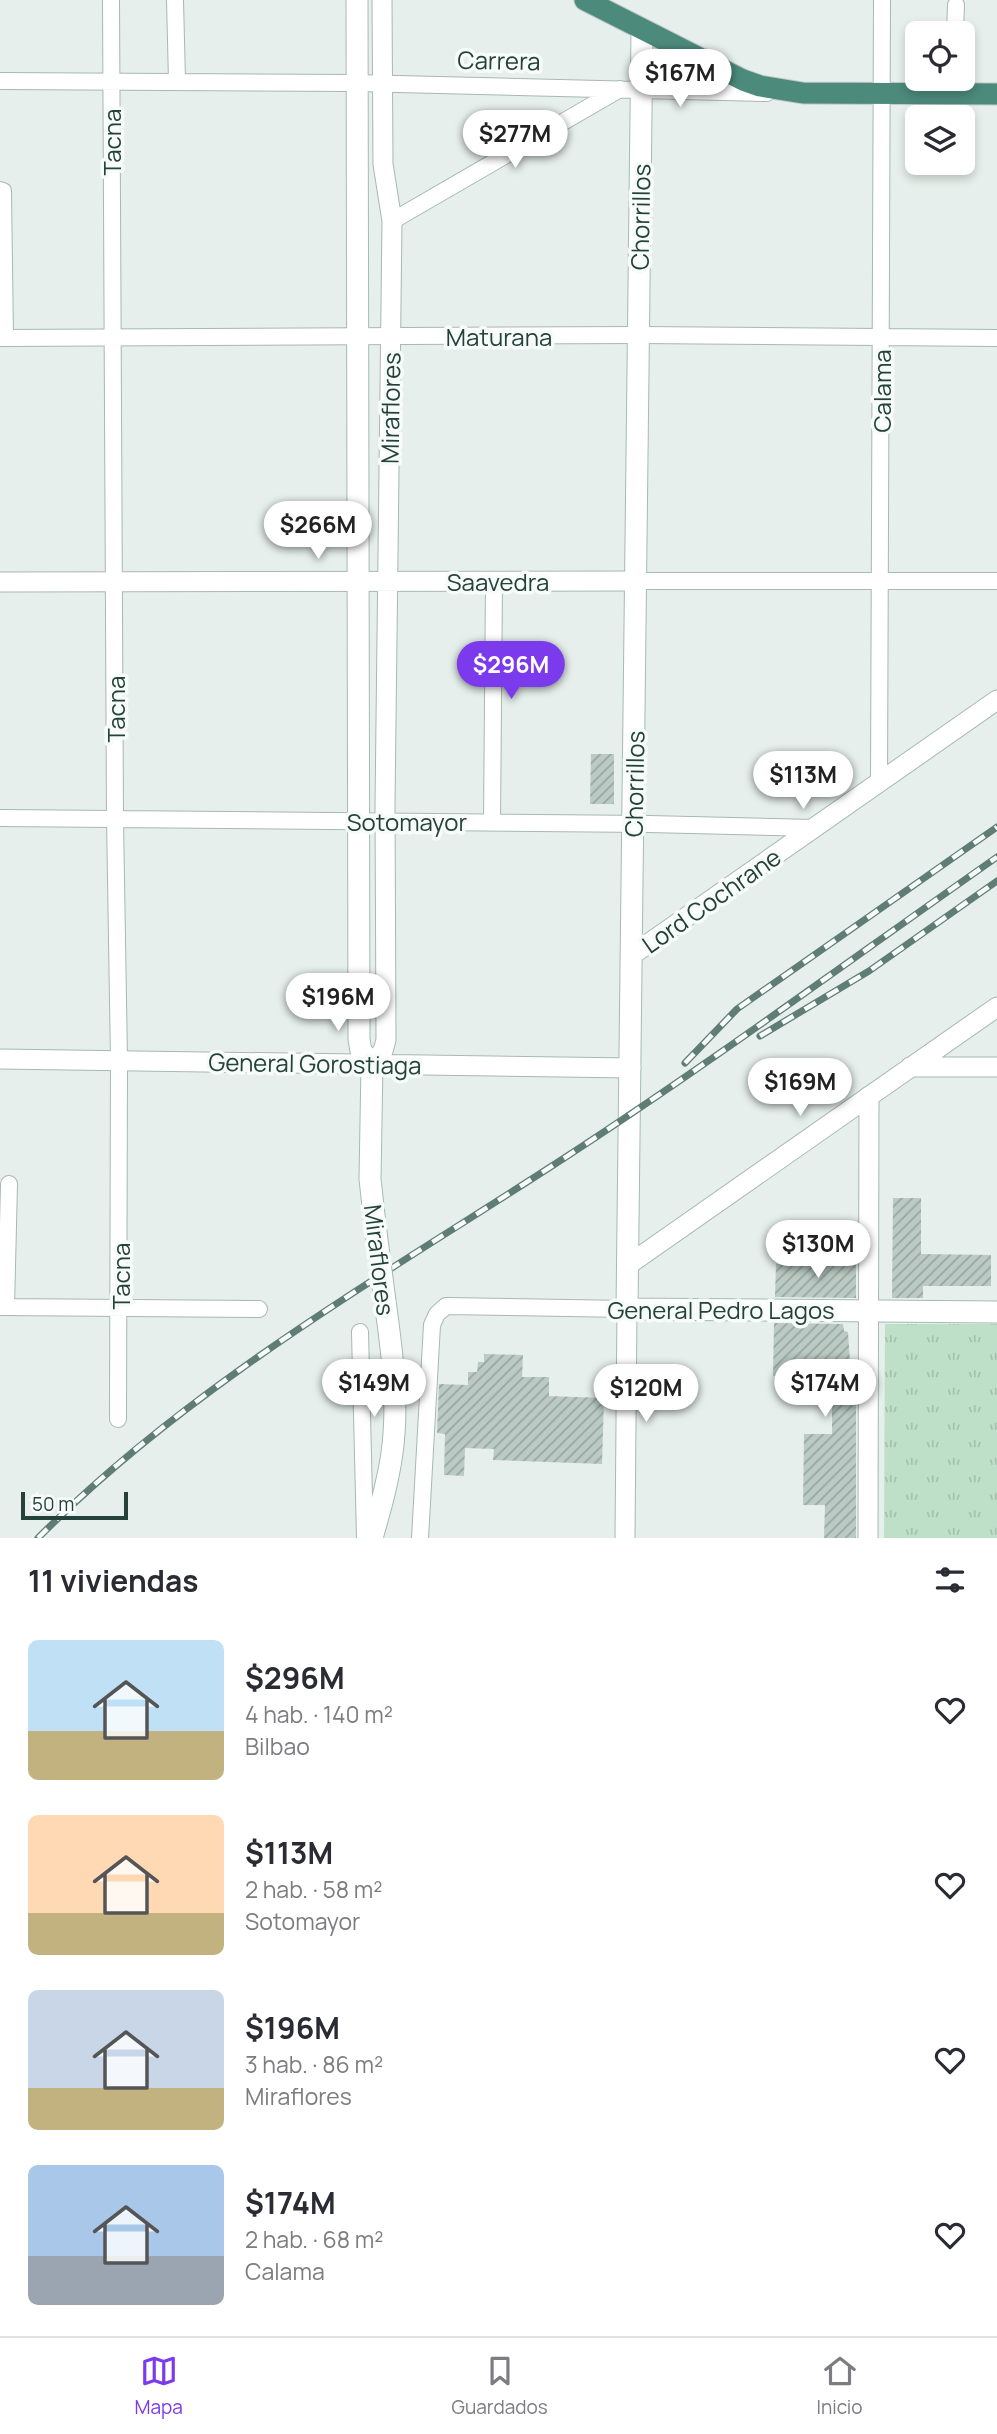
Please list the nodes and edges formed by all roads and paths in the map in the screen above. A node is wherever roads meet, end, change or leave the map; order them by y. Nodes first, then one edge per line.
1 (111, 0) edge
2 (175, 0) edge
3 (357, 0) edge
4 (382, 0) edge
5 (584, 0) edge
6 (882, 0) edge
7 (956, 5) dead end
8 (956, 21) edge
9 (642, 30) junction
10 (0, 81) edge
11 (111, 81) junction
12 (177, 81) junction
13 (358, 83) junction
14 (382, 83) junction
15 (631, 89) junction
16 (975, 90) edge
17 (910, 91) edge
18 (803, 93) junction
19 (883, 94) junction
20 (997, 94) edge
21 (0, 190) edge
22 (392, 221) junction
23 (2, 243) edge
24 (639, 335) junction
25 (391, 336) junction
26 (359, 337) junction
27 (881, 337) junction
28 (3, 338) edge
29 (113, 338) junction
30 (997, 338) edge
31 (358, 581) junction
32 (387, 581) junction
33 (494, 581) junction
34 (636, 581) junction
35 (880, 581) junction
36 (997, 581) edge
37 (0, 582) edge
38 (114, 582) junction
39 (997, 700) edge
40 (879, 782) junction
41 (0, 818) edge
42 (115, 818) junction
43 (358, 821) junction
44 (385, 821) junction
45 (492, 822) junction
46 (634, 824) junction
47 (814, 828) junction
48 (632, 955) junction
49 (997, 1007) edge
50 (0, 1059) edge
51 (119, 1060) junction
52 (372, 1064) junction
53 (910, 1067) junction
54 (997, 1067) edge
55 (631, 1068) junction
56 (869, 1096) junction
57 (9, 1184) dead end
58 (628, 1265) junction
59 (3, 1307) edge
60 (120, 1307) junction
61 (259, 1309) dead end
62 (627, 1309) junction
63 (868, 1310) junction
64 (997, 1312) edge
65 (360, 1332) dead end
66 (118, 1419) dead end
67 (365, 1538) edge
68 (372, 1538) edge
69 (420, 1538) edge
70 (625, 1538) edge
71 (868, 1538) edge

1 - 11 street, Tacna
2 - 12 street
3 - 13 main road, Miraflores
4 - 14 street, Miraflores
5 - 9 highway
6 - 19 street, Calama
7 - 8 street
9 - 15 main road, Chorrillos
9 - 18 highway
10 - 11 street, Carrera
11 - 12 street, Carrera
11 - 29 street, Tacna
12 - 13 street, Carrera
13 - 14 street, Carrera
13 - 26 main road, Miraflores
14 - 15 street, Carrera
14 - 22 street, Miraflores
15 - 18 street, Carrera
15 - 22 street
15 - 24 main road, Chorrillos
16 - 20 highway, Carrera
17 - 19 highway, Carrera
18 - 19 highway, Carrera
19 - 27 street, Calama
21 - 23 street
22 - 25 street, Miraflores
23 - 28 street
24 - 25 street, Maturana
24 - 27 street, Maturana
24 - 34 main road, Chorrillos
25 - 26 street, Maturana
25 - 32 street, Miraflores
26 - 29 street, Maturana
26 - 31 main road, Miraflores
27 - 30 street, Maturana
27 - 35 street, Calama
28 - 29 street, Maturana
29 - 38 street, Tacna
31 - 32 street, Saavedra
31 - 38 street, Saavedra
31 - 43 main road, Miraflores
32 - 33 street, Saavedra
32 - 44 street, Miraflores
33 - 34 street, Saavedra
33 - 45 street
34 - 35 street, Saavedra
34 - 46 main road, Chorrillos
35 - 36 street, Saavedra
35 - 40 street, Calama
37 - 38 street, Saavedra
38 - 42 street, Tacna
39 - 40 street, Lord Cochrane
40 - 47 street, Lord Cochrane
41 - 42 street, Sotomayor
42 - 43 street, Sotomayor
42 - 51 street, Tacna
43 - 44 street, Sotomayor
43 - 52 main road, Miraflores
44 - 45 street, Sotomayor
44 - 52 street, Miraflores
45 - 46 street, Sotomayor
46 - 47 street, Sotomayor
46 - 48 main road, Chorrillos
47 - 48 street, Lord Cochrane
48 - 55 main road, Chorrillos
49 - 53 street
50 - 51 street, General Gorostiaga
51 - 52 street, General Gorostiaga
51 - 60 street, Tacna
52 - 55 street, General Gorostiaga
52 - 68 main road, Miraflores, bridge
53 - 54 street
53 - 56 street
55 - 58 main road, Chorrillos
56 - 58 street
56 - 63 street
57 - 59 street
58 - 62 main road, Chorrillos
59 - 60 street
60 - 61 street
60 - 66 street, Tacna
62 - 63 main road, General Pedro Lagos
62 - 69 street, General Pedro Lagos
62 - 70 street, Chorrillos
63 - 64 main road, General Pedro Lagos
63 - 71 street
65 - 67 street, Miraflores

